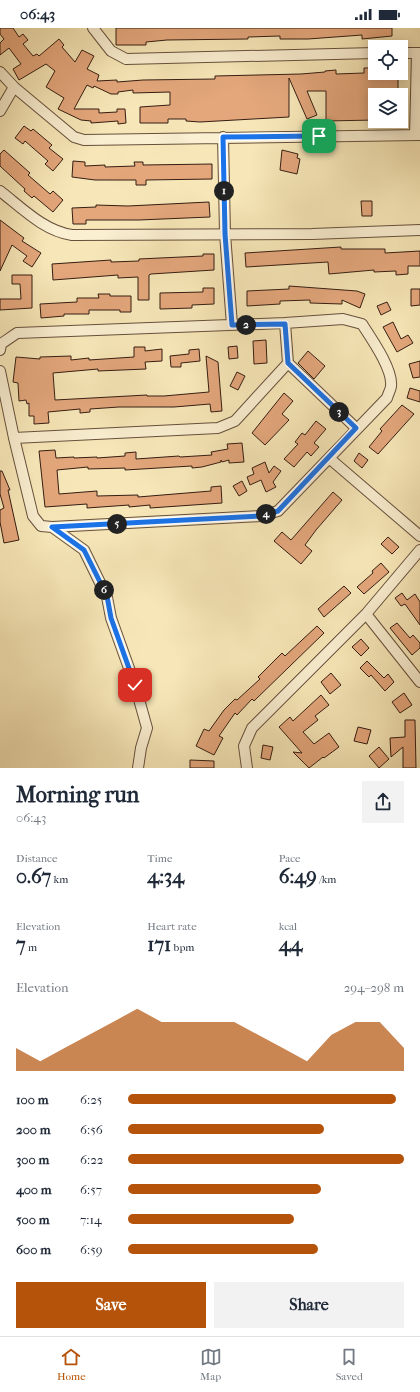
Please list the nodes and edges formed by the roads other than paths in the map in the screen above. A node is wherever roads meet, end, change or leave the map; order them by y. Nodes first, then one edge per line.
1 (93, 28) edge
2 (408, 53) edge
3 (419, 53) edge
4 (368, 54) edge
5 (0, 72) edge
6 (14, 87) junction
7 (0, 111) edge
8 (417, 135) edge
9 (223, 137) junction
10 (0, 191) edge
11 (420, 230) edge
12 (225, 234) junction
13 (285, 324) junction
14 (232, 325) junction
15 (0, 350) edge
16 (288, 363) junction
17 (0, 372) edge
18 (356, 428) junction
19 (14, 438) junction
20 (328, 458) junction
21 (52, 527) junction
22 (420, 536) edge
23 (420, 550) edge
24 (366, 614) junction
25 (420, 682) edge
26 (138, 768) edge
27 (247, 768) edge

1 - 4 street
2 - 3 street
3 - 8 street
5 - 6 street
6 - 7 street
6 - 9 street
8 - 9 street
9 - 12 street
10 - 12 street
11 - 12 street
12 - 14 street
13 - 14 street
13 - 16 street
13 - 18 street
14 - 15 street
16 - 18 street
16 - 19 street
17 - 19 street
18 - 20 street
19 - 21 street
20 - 21 street
20 - 22 street
21 - 26 street
23 - 24 street
24 - 25 street
24 - 27 street

